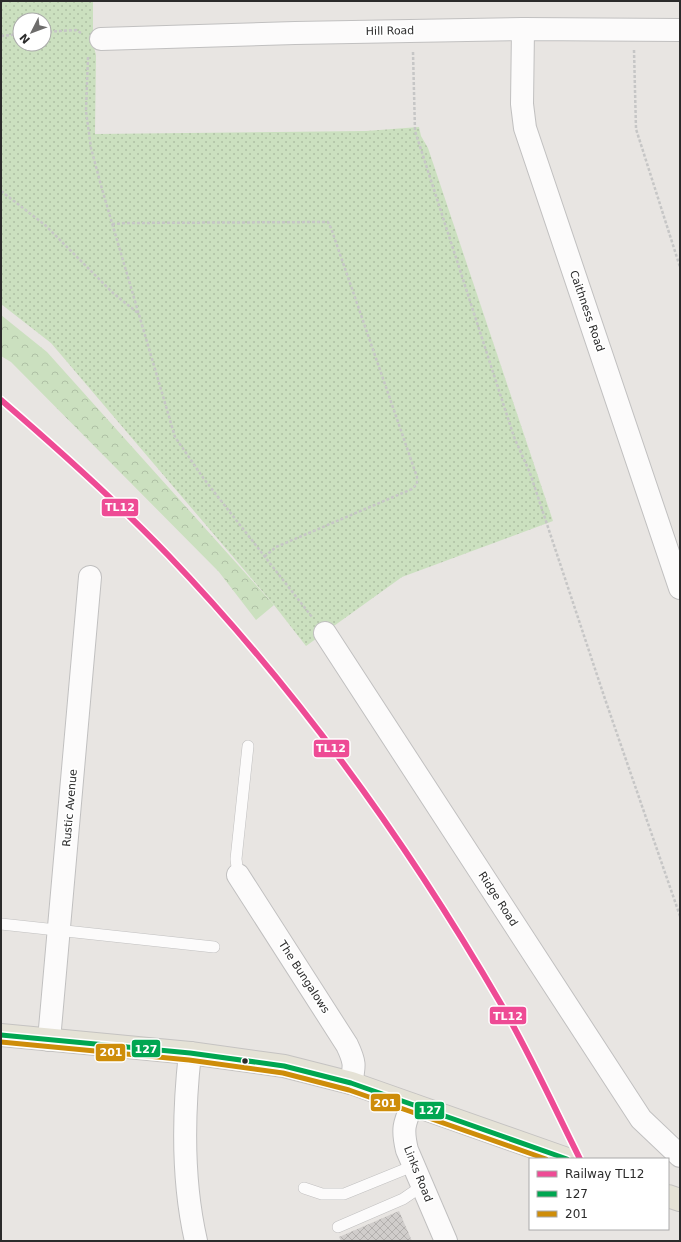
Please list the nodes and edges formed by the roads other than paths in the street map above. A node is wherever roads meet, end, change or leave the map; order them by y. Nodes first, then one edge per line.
1 (524, 29) junction
2 (680, 30) edge
3 (95, 40) road end
4 (90, 577) dead end
5 (680, 588) edge
6 (325, 633) road end
7 (248, 746) dead end
8 (238, 875) joint
9 (1, 924) edge
10 (59, 930) junction
11 (214, 947) dead end
12 (1, 1035) edge
13 (48, 1040) junction
14 (190, 1053) junction
15 (351, 1083) junction
16 (412, 1105) junction
17 (680, 1156) edge
18 (563, 1158) edge
19 (413, 1166) junction
20 (422, 1186) junction
21 (304, 1188) dead end
22 (669, 1196) edge
23 (680, 1200) edge
24 (338, 1227) dead end
25 (196, 1241) edge
26 (446, 1241) edge

1 - 2 street, Hill Road
1 - 3 street, Hill Road
1 - 5 street, Caithness Road
4 - 10 street, Rustic Avenue
6 - 17 street, Ridge Road
7 - 8 lane
8 - 15 street, The Bungalows
9 - 10 lane
10 - 11 lane
10 - 13 street, Rustic Avenue
12 - 13 main road
13 - 14 main road
14 - 15 main road
14 - 25 street
15 - 16 main road
16 - 18 main road
16 - 19 street, Links Road
19 - 20 street, Links Road
19 - 21 lane
20 - 24 lane
20 - 26 street, Links Road
22 - 23 main road

